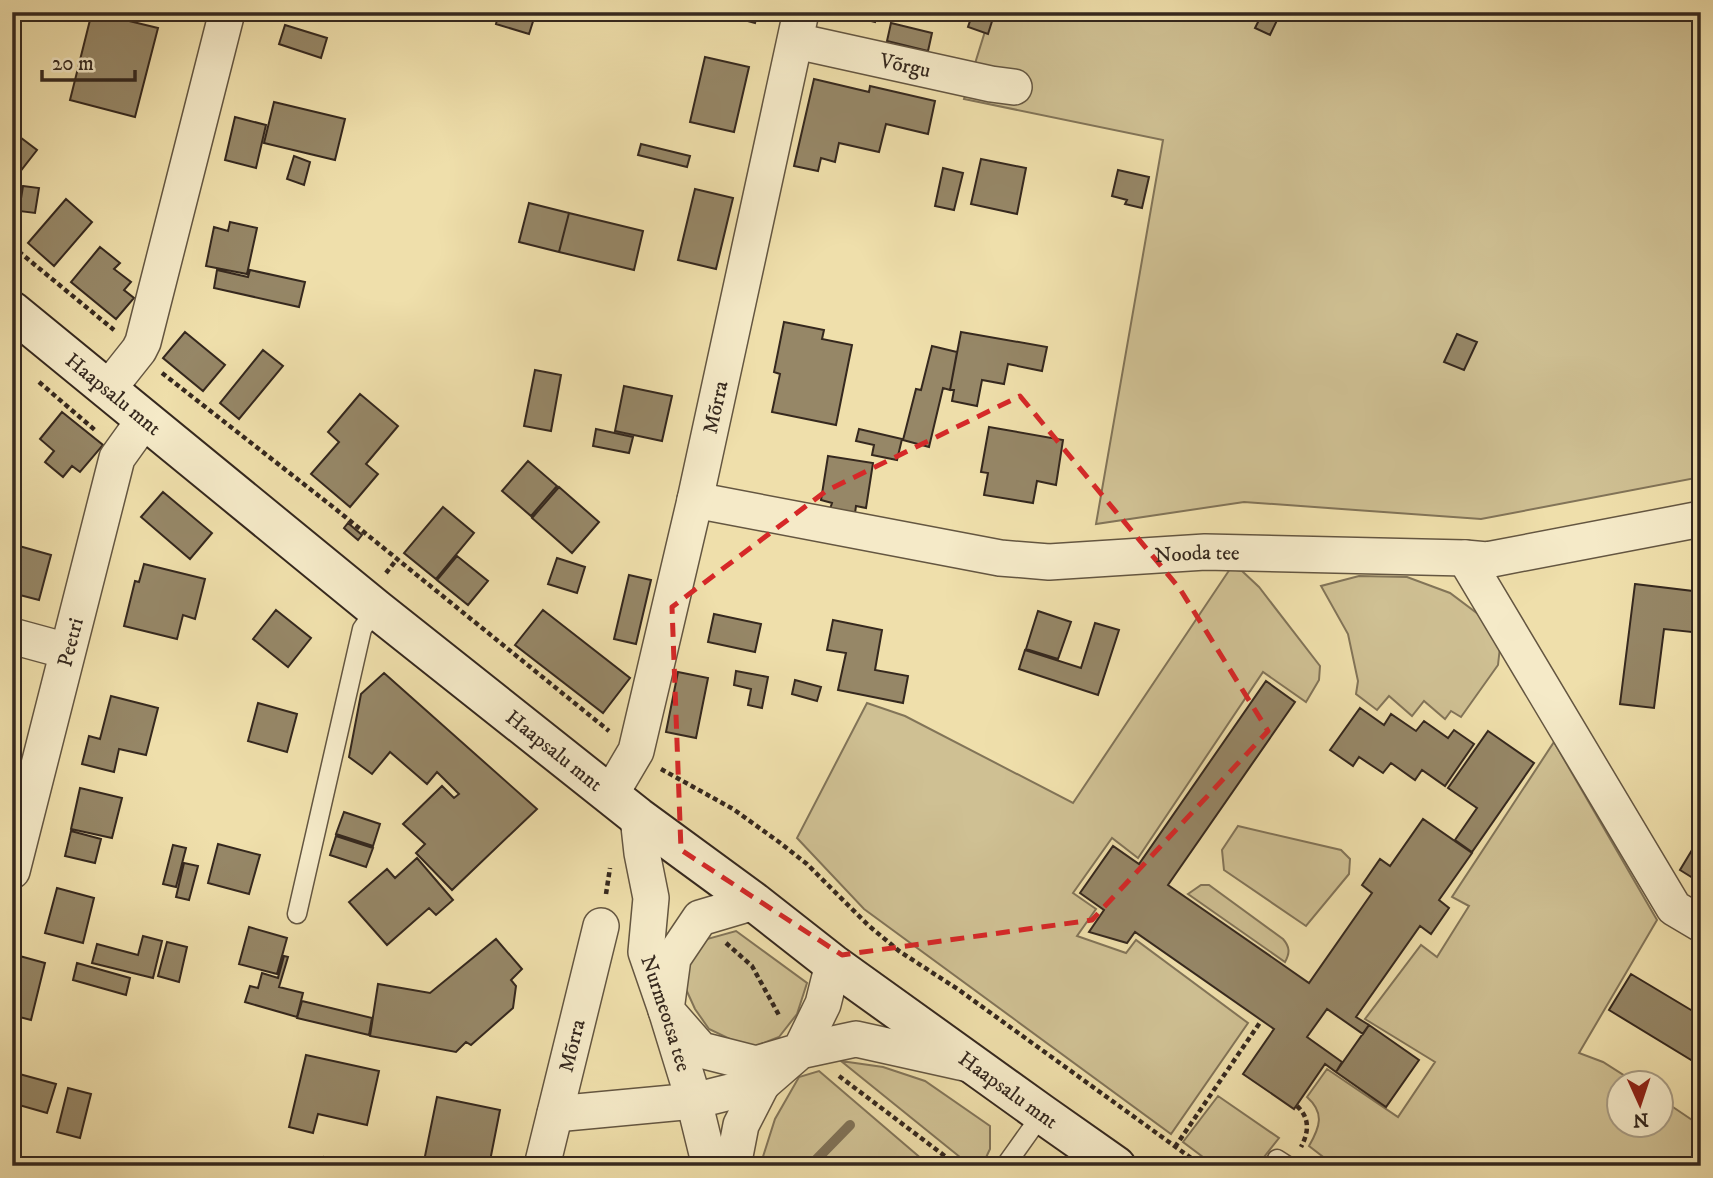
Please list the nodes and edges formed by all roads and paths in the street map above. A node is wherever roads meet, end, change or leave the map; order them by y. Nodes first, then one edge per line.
1 (227, 12) edge
2 (799, 27) edge
3 (1014, 87) dead end
4 (12, 246) edge
5 (12, 311) edge
6 (139, 350) junction
7 (108, 389) junction
8 (145, 419) junction
9 (695, 500) junction
10 (1701, 519) edge
11 (1465, 558) junction
12 (397, 559) junction
13 (381, 591) junction
14 (12, 636) edge
15 (67, 651) junction
16 (636, 751) junction
17 (668, 774) dead end
18 (624, 806) junction
19 (610, 866) dead end
20 (12, 871) edge
21 (754, 902) junction
22 (297, 914) dead end
23 (1701, 924) edge
24 (601, 926) joint
25 (833, 964) junction
26 (666, 1010) junction
27 (1261, 1021) dead end
28 (800, 1052) junction
29 (973, 1065) junction
30 (762, 1084) junction
31 (694, 1101) junction
32 (1297, 1106) dead end
33 (555, 1114) junction
34 (1042, 1114) junction
35 (1175, 1147) junction
36 (1287, 1160) edge
37 (542, 1166) edge
38 (710, 1166) edge
39 (733, 1166) edge
40 (1005, 1166) edge
41 (1116, 1166) edge
42 (1202, 1166) edge

1 - 6 street
2 - 3 street, Võrgu
2 - 9 street, Mõrra
4 - 6 path
5 - 7 main road, Haapsalu mnt
6 - 7 street
6 - 12 path
7 - 8 main road, Haapsalu mnt
8 - 13 main road, Haapsalu mnt
8 - 15 street, Peetri
9 - 11 street, Nooda tee
9 - 16 street, Mõrra
10 - 11 street, Nooda tee
11 - 23 street
12 - 13 path
12 - 16 path
13 - 18 main road, Haapsalu mnt
13 - 22 lane
14 - 15 street
15 - 20 street, Peetri
16 - 18 street, Mõrra
17 - 35 path
18 - 21 main road, Haapsalu mnt
18 - 26 street, Nurmeotsa tee
19 - 24 path
21 - 25 main road, Haapsalu mnt
21 - 26 street
24 - 33 street, Mõrra
25 - 28 street
25 - 29 main road, Haapsalu mnt
26 - 28 street
26 - 31 street, Nurmeotsa tee
27 - 35 path
28 - 29 street
28 - 30 street
29 - 34 main road, Haapsalu mnt
30 - 31 street
30 - 39 street
31 - 33 street
31 - 38 street, Nurmeotsa tee
32 - 36 path
33 - 37 street, Mõrra
34 - 40 lane
34 - 41 main road, Haapsalu mnt
35 - 42 path

